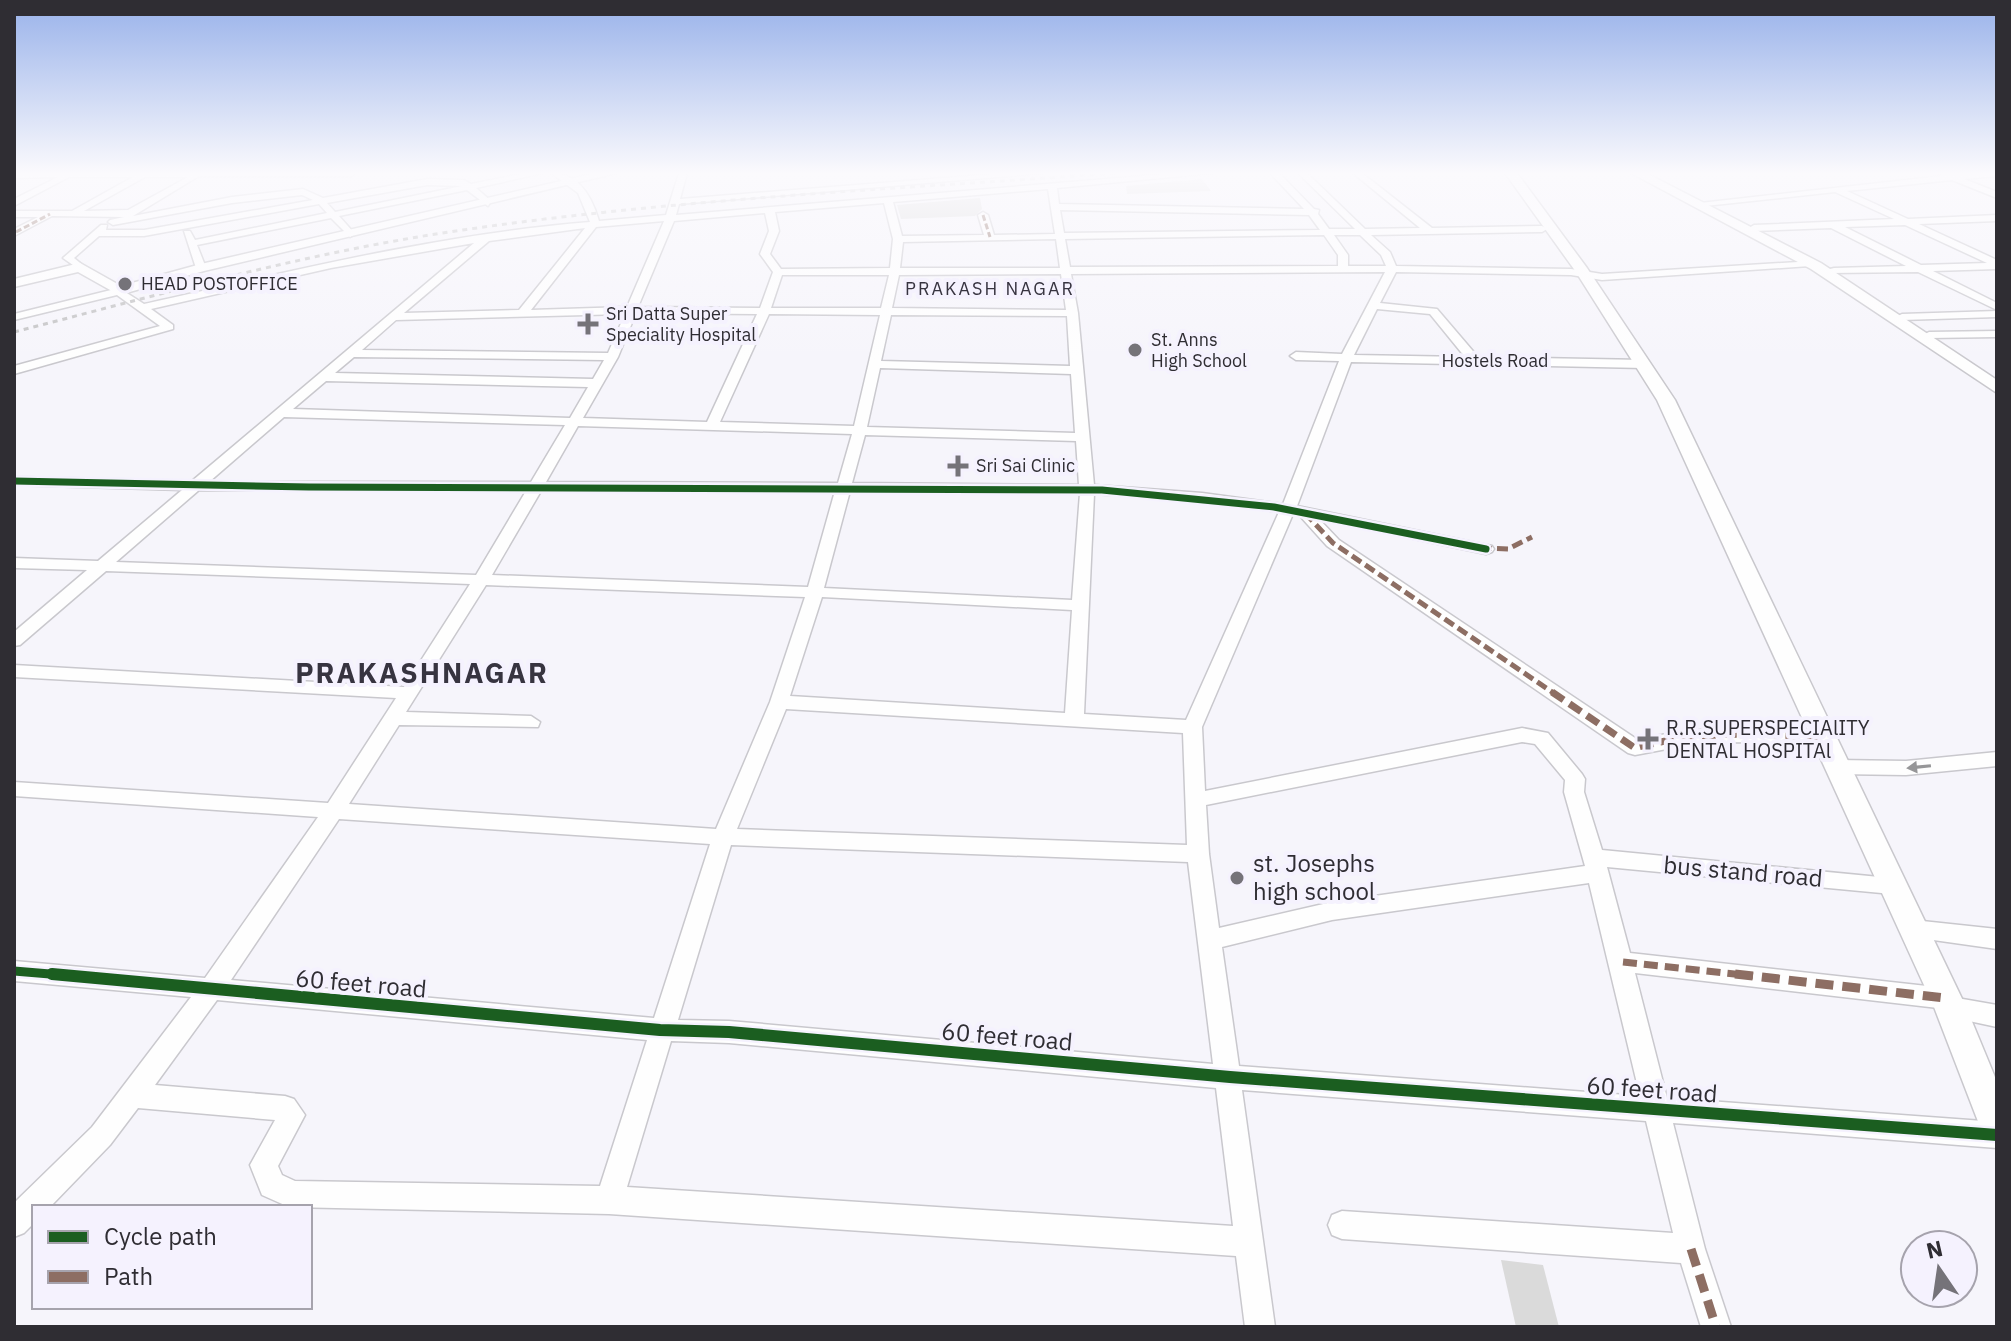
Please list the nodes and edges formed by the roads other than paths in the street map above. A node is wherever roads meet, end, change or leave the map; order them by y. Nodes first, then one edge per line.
1 (91, 236) edge
2 (189, 236) edge
3 (231, 236) edge
4 (343, 236) edge
5 (488, 236) junction
6 (491, 236) edge
7 (584, 236) edge
8 (661, 236) edge
9 (772, 236) edge
10 (897, 236) edge
11 (1060, 236) junction
12 (1098, 236) edge
13 (1332, 236) edge
14 (1368, 236) edge
15 (1556, 236) edge
16 (1757, 236) edge
17 (1768, 236) edge
18 (1854, 236) edge
19 (1937, 236) edge
20 (990, 237) joint
21 (898, 239) junction
22 (194, 243) junction
23 (1810, 263) junction
24 (1997, 265) edge
25 (80, 267) junction
26 (201, 268) junction
27 (1343, 269) junction
28 (1392, 269) junction
29 (1921, 269) junction
30 (1064, 270) junction
31 (895, 271) junction
32 (1834, 271) junction
33 (778, 272) junction
34 (1584, 274) junction
35 (14, 283) edge
36 (119, 291) junction
37 (1375, 306) junction
38 (1997, 307) edge
39 (141, 308) junction
40 (631, 310) junction
41 (765, 310) junction
42 (887, 312) junction
43 (1072, 313) junction
44 (522, 314) junction
45 (1997, 314) edge
46 (14, 317) edge
47 (394, 317) junction
48 (1902, 317) junction
49 (1929, 335) junction
50 (1996, 335) edge
51 (352, 353) junction
52 (1296, 356) dead end
53 (612, 357) junction
54 (1346, 358) junction
55 (1475, 361) junction
56 (875, 364) junction
57 (1644, 364) junction
58 (14, 370) edge
59 (1076, 370) junction
60 (325, 377) junction
61 (1997, 381) edge
62 (598, 383) junction
63 (1997, 388) edge
64 (283, 413) junction
65 (577, 423) junction
66 (713, 424) junction
67 (860, 429) junction
68 (1081, 437) junction
69 (14, 481) edge
70 (539, 484) junction
71 (842, 487) junction
72 (197, 488) junction
73 (1087, 490) junction
74 (1296, 510) junction
75 (1486, 549) dead end
76 (14, 563) edge
77 (103, 567) junction
78 (481, 580) junction
79 (815, 592) junction
80 (1081, 605) junction
81 (14, 641) edge
82 (14, 671) edge
83 (409, 693) junction
84 (779, 702) junction
85 (393, 718) junction
86 (1074, 720) junction
87 (531, 722) dead end
88 (1192, 727) junction
89 (1822, 738) junction
90 (1997, 759) edge
91 (1836, 767) junction
92 (14, 789) edge
93 (1196, 800) junction
94 (333, 812) junction
95 (723, 837) junction
96 (1198, 854) junction
97 (1597, 866) junction
98 (1892, 885) junction
99 (1913, 929) junction
100 (1997, 939) edge
101 (1210, 940) junction
102 (1623, 962) junction
103 (14, 971) edge
104 (210, 991) junction
105 (1948, 1002) junction
106 (1997, 1016) edge
107 (660, 1030) junction
108 (1230, 1077) junction
109 (131, 1095) junction
110 (1655, 1110) junction
111 (1997, 1125) edge
112 (1997, 1135) edge
113 (609, 1200) junction
114 (14, 1223) edge
115 (1342, 1225) dead end
116 (1250, 1242) junction
117 (1691, 1249) junction
118 (1260, 1327) edge
119 (1716, 1327) edge

1 - 25 street
2 - 22 street
3 - 22 street
4 - 26 main road
5 - 6 street
5 - 39 street
5 - 47 street
7 - 44 street
8 - 40 street
9 - 33 street
10 - 21 street
11 - 12 street
11 - 20 street
11 - 30 street
13 - 27 street
14 - 28 street
15 - 34 main road
16 - 23 main road
17 - 32 main road
18 - 29 street
19 - 24 street
20 - 21 street
21 - 31 street
22 - 26 street
23 - 34 street
23 - 63 main road
24 - 29 street
25 - 35 main road
25 - 36 main road
26 - 36 main road
27 - 28 street
27 - 30 street
28 - 34 street
28 - 37 street
29 - 32 street
29 - 38 street
30 - 31 street
30 - 43 street
31 - 33 street
31 - 42 street
32 - 48 main road
33 - 41 street
34 - 57 main road
36 - 39 street
36 - 46 street
37 - 54 street
37 - 55 street
39 - 58 street
40 - 41 street
40 - 44 street
40 - 53 street
41 - 42 street
41 - 66 street
42 - 43 street
42 - 56 street
43 - 59 street
44 - 47 street
45 - 48 street
47 - 51 street
48 - 49 main road
49 - 50 street
49 - 61 main road
51 - 53 street
51 - 60 street
52 - 54 street, Hostels Road
53 - 62 street
54 - 55 street, Hostels Road
54 - 74 street
55 - 57 street, Hostels Road
56 - 59 street
56 - 67 street
57 - 89 main road
59 - 68 street
60 - 62 street
60 - 64 street
62 - 65 street
64 - 65 street
64 - 72 street
65 - 66 street
65 - 70 street
66 - 67 street
67 - 68 street
67 - 71 street
68 - 73 street
69 - 72 street
70 - 71 street
70 - 72 street
70 - 78 street
71 - 73 street
71 - 79 street
72 - 77 street
73 - 74 street
73 - 80 street
74 - 75 street
74 - 88 street
74 - 89 street
76 - 77 street
77 - 78 street
77 - 81 street
78 - 79 street
78 - 83 street
79 - 80 street
79 - 84 street
80 - 86 street
82 - 83 street
83 - 85 street
84 - 86 street
84 - 95 street
85 - 87 street
85 - 94 street
86 - 88 street
88 - 93 street
89 - 91 main road
90 -> 91 street
91 - 98 main road
92 - 94 street
93 - 96 street
93 - 97 street
94 - 95 street
94 - 104 street
95 - 96 street
95 - 107 street
96 - 101 street
97 - 98 street, bus stand road
97 - 101 street, bus stand road
97 - 102 street
98 - 99 main road
99 - 100 street
99 - 105 main road
101 - 108 street
102 - 105 street
102 - 110 street
103 - 104 street, 60 feet road
104 - 107 street, 60 feet road
104 - 109 street
105 - 106 street
105 - 111 main road
107 - 108 street, 60 feet road
107 - 113 street
108 - 110 street, 60 feet road
108 - 116 street
109 - 113 street
109 - 114 street
110 - 112 street, 60 feet road
110 - 117 street
113 - 116 street
115 - 117 street
116 - 118 street
117 - 119 street

